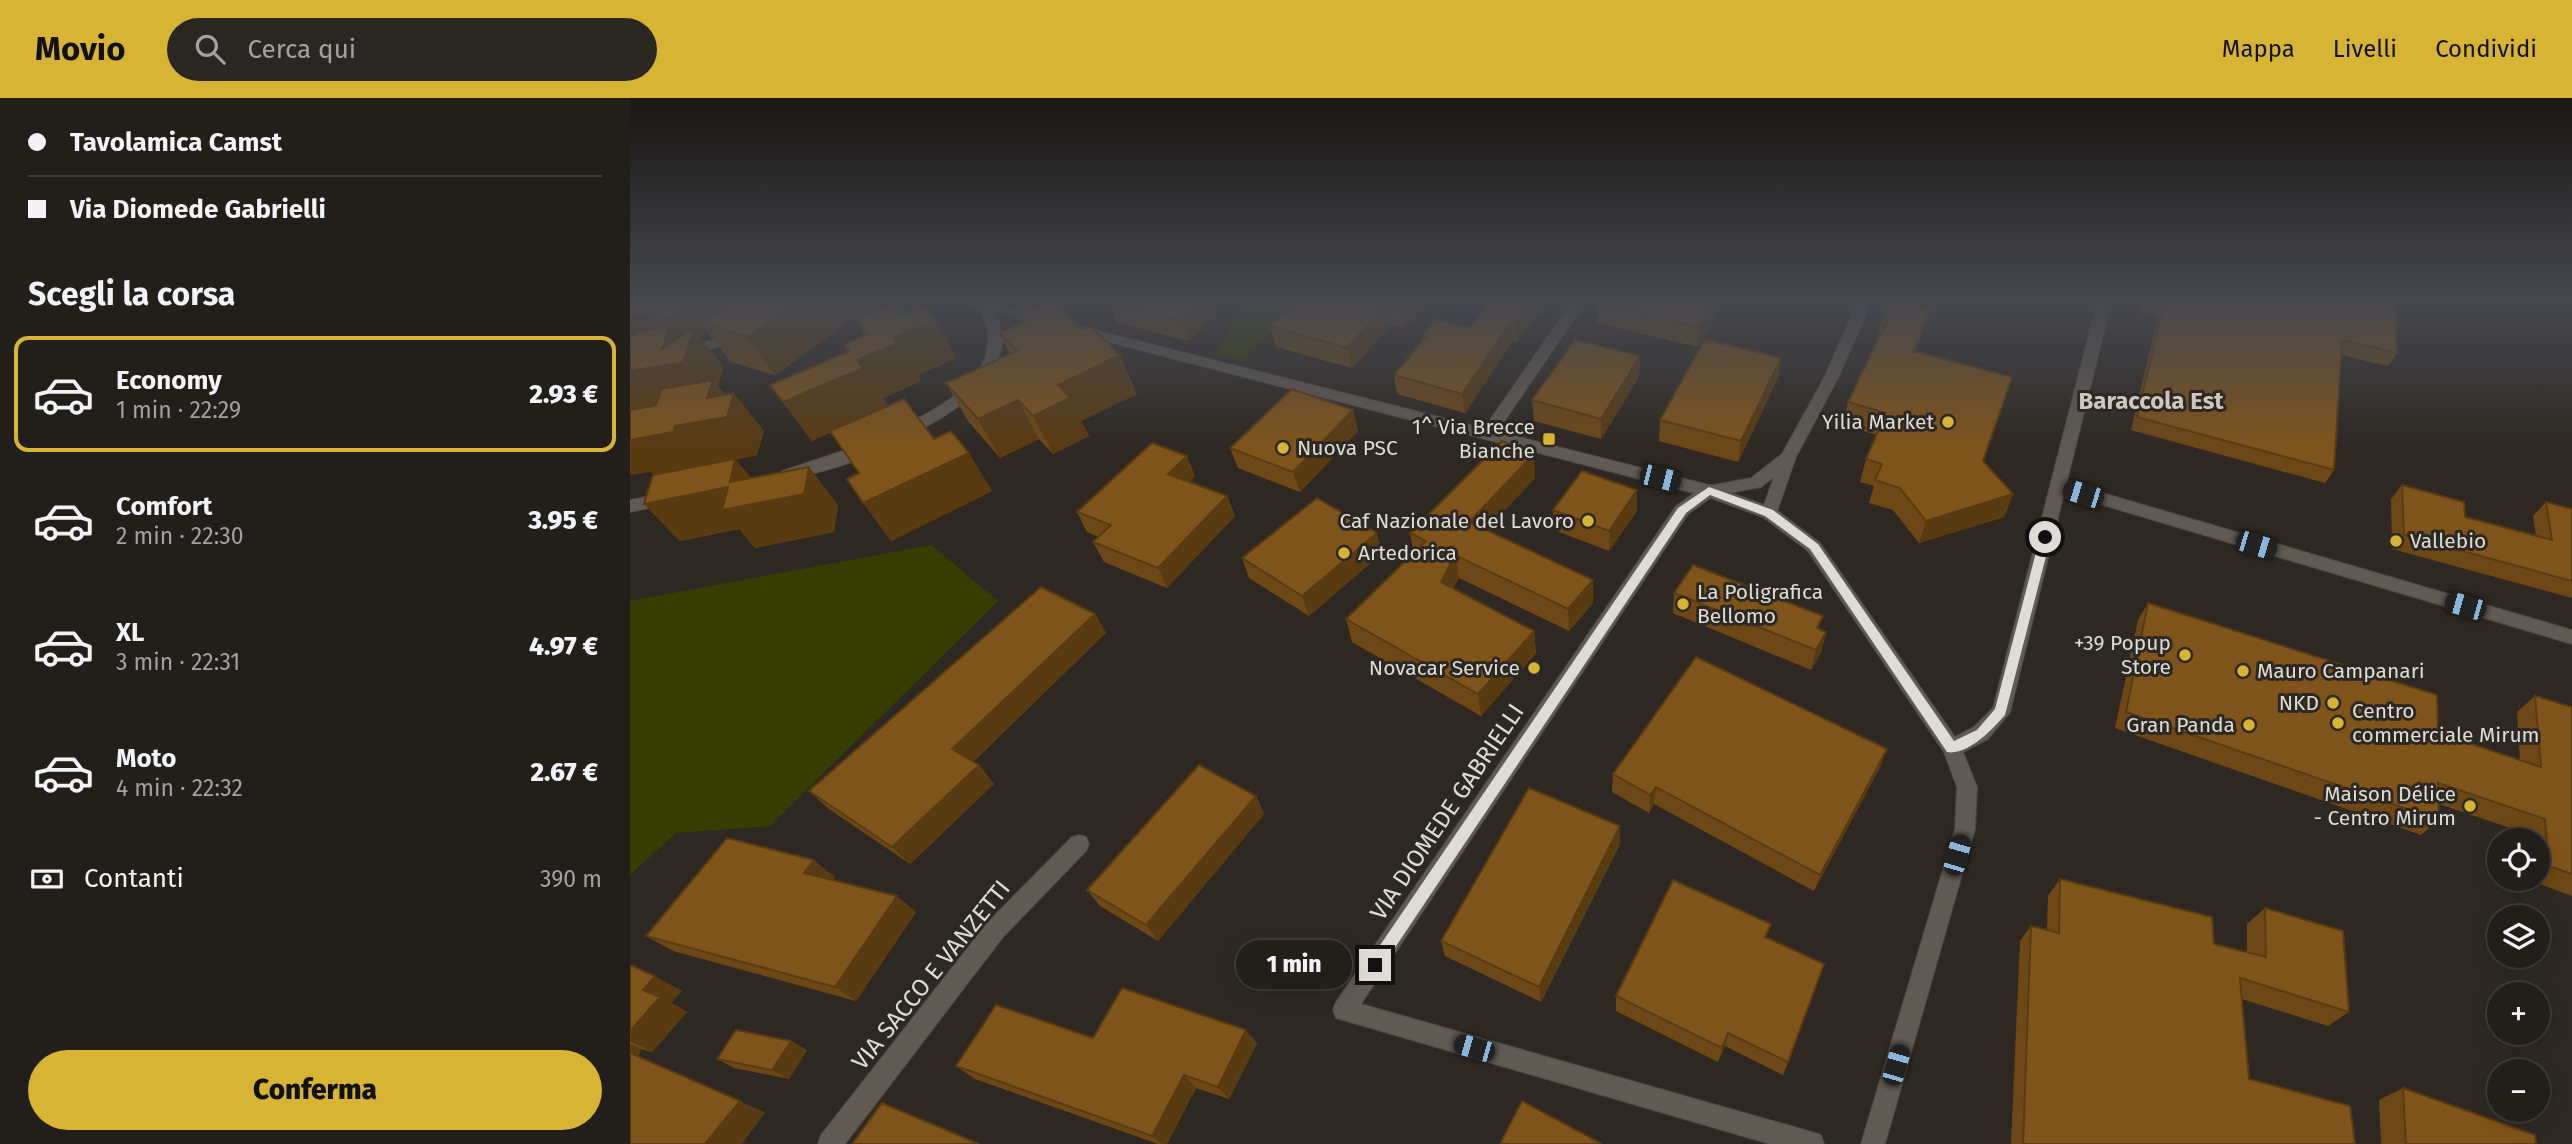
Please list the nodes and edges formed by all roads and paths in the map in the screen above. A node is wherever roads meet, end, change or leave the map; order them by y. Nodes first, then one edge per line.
1 (682, 352) edge
2 (994, 352) edge
3 (1165, 352) edge
4 (1544, 352) edge
5 (1842, 352) edge
6 (2092, 352) edge
7 (668, 354) edge
8 (1488, 434) junction
9 (1788, 457) junction
10 (776, 478) edge
11 (2058, 486) junction
12 (1709, 491) junction
13 (683, 496) edge
14 (630, 506) edge
15 (1769, 513) junction
16 (2572, 637) edge
17 (1952, 748) junction
18 (1079, 844) dead end
19 (830, 1144) edge
20 (1812, 1144) edge
21 (1873, 1144) edge

1 - 7 street
2 - 10 street
3 - 8 street
4 - 8 street
5 - 9 street
6 - 11 street
8 - 12 street
9 - 12 street
9 - 15 street
11 - 16 street
11 - 17 street
12 - 15 street
12 - 20 street, VIA DIOMEDE GABRIELLI
13 - 14 street
15 - 17 street
17 - 21 street
18 - 19 street, VIA SACCO E VANZETTI

